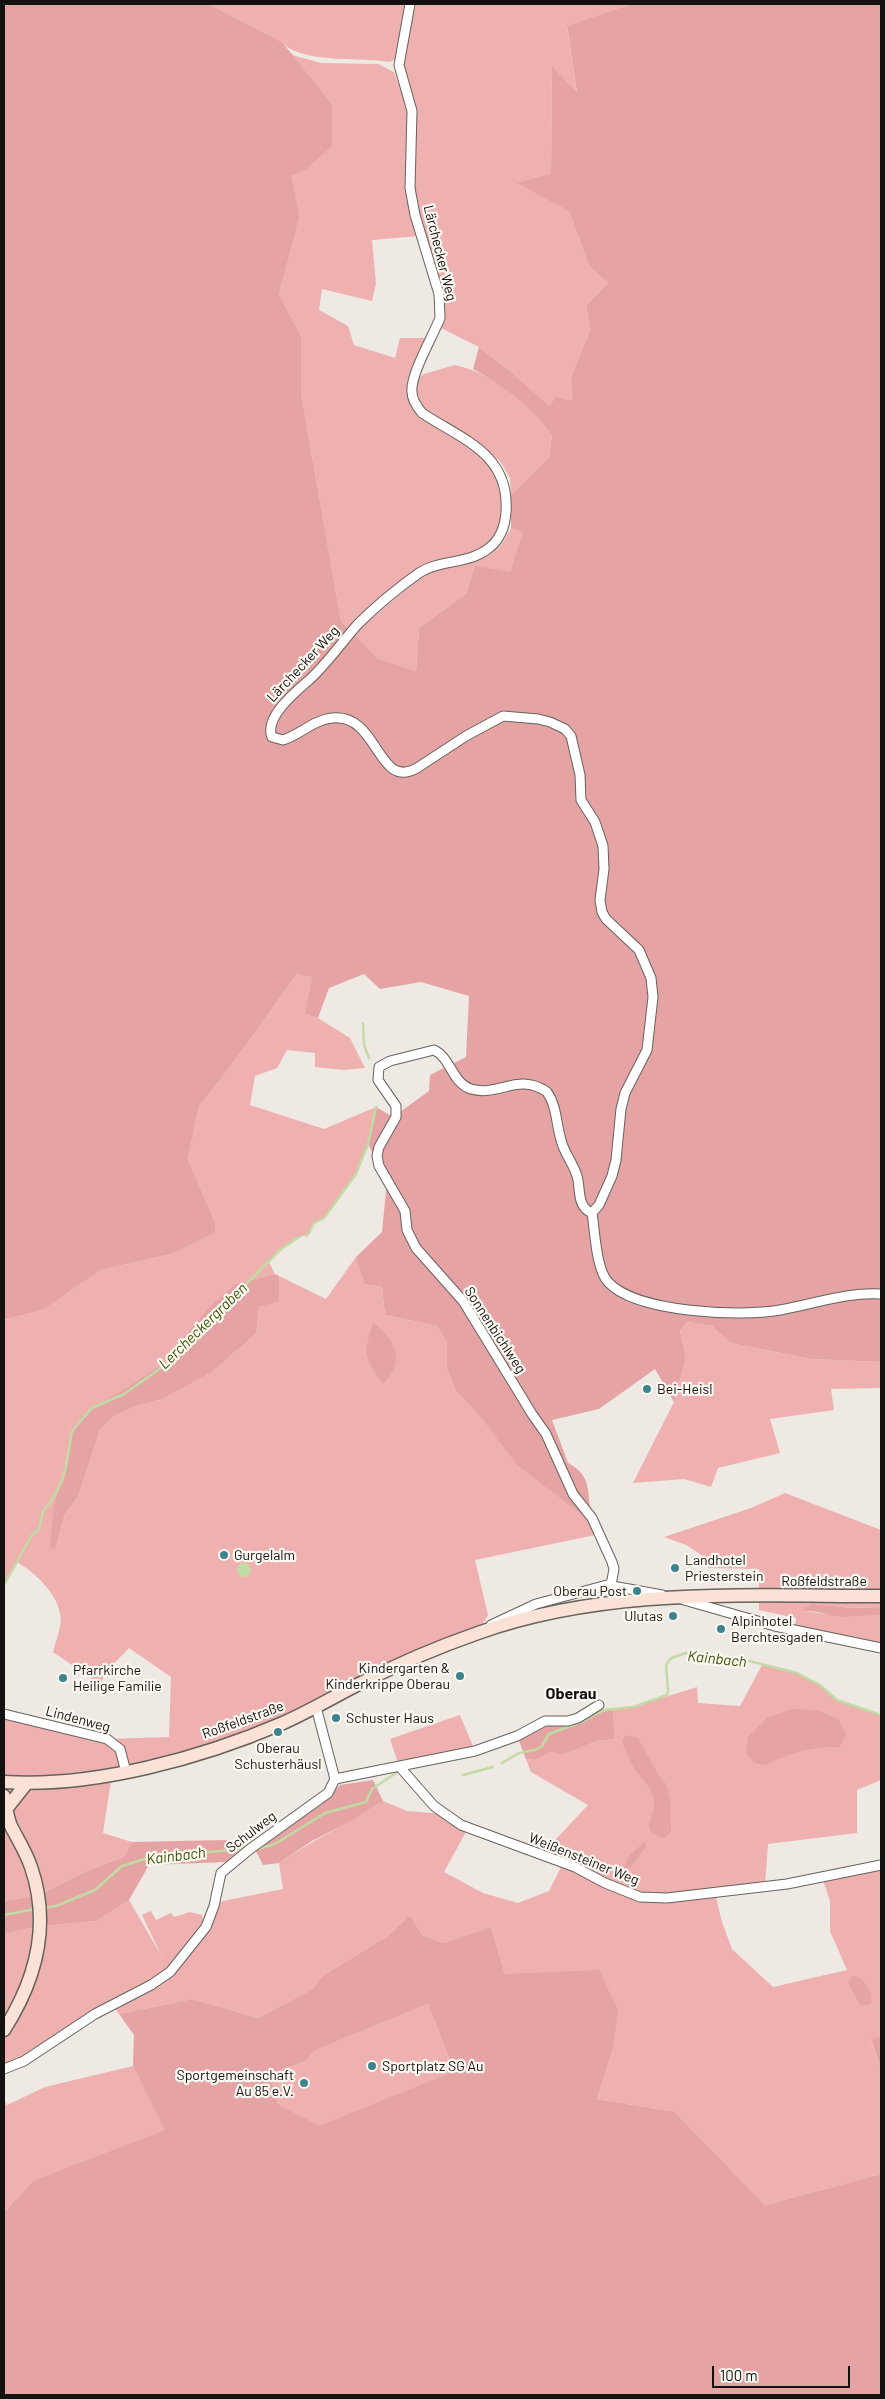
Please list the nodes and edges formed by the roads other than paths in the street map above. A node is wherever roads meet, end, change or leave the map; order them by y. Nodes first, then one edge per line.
1 (410, 4) edge
2 (592, 1213) junction
3 (881, 1294) edge
4 (611, 1585) junction
5 (881, 1596) edge
6 (677, 1598) junction
7 (478, 1633) junction
8 (881, 1648) edge
9 (598, 1705) dead end
10 (316, 1707) junction
11 (4, 1714) edge
12 (399, 1766) junction
13 (126, 1772) junction
14 (335, 1779) junction
15 (4, 1782) edge
16 (26, 1784) junction
17 (6, 1812) edge
18 (881, 1865) edge
19 (4, 2030) edge
20 (4, 2069) edge

1 - 2 street, Lärchecker Weg
2 - 3 street, Sonnenbichlweg
2 - 4 street, Sonnenbichlweg
4 - 6 street, Roßfeldstraße
4 - 7 street, Roßfeldstraße
5 - 6 main road, Roßfeldstraße
6 - 7 main road, Roßfeldstraße
6 - 8 street
7 - 10 main road, Roßfeldstraße
9 - 12 street
10 - 13 main road, Roßfeldstraße
10 - 14 street
11 - 13 street, Lindenweg
12 - 14 street
12 - 18 street, Weißensteiner Weg
13 - 16 main road, Roßfeldstraße
14 - 20 street, Schulweg
15 - 16 main road, Roßfeldstraße
16 - 17 main road
17 - 19 main road

